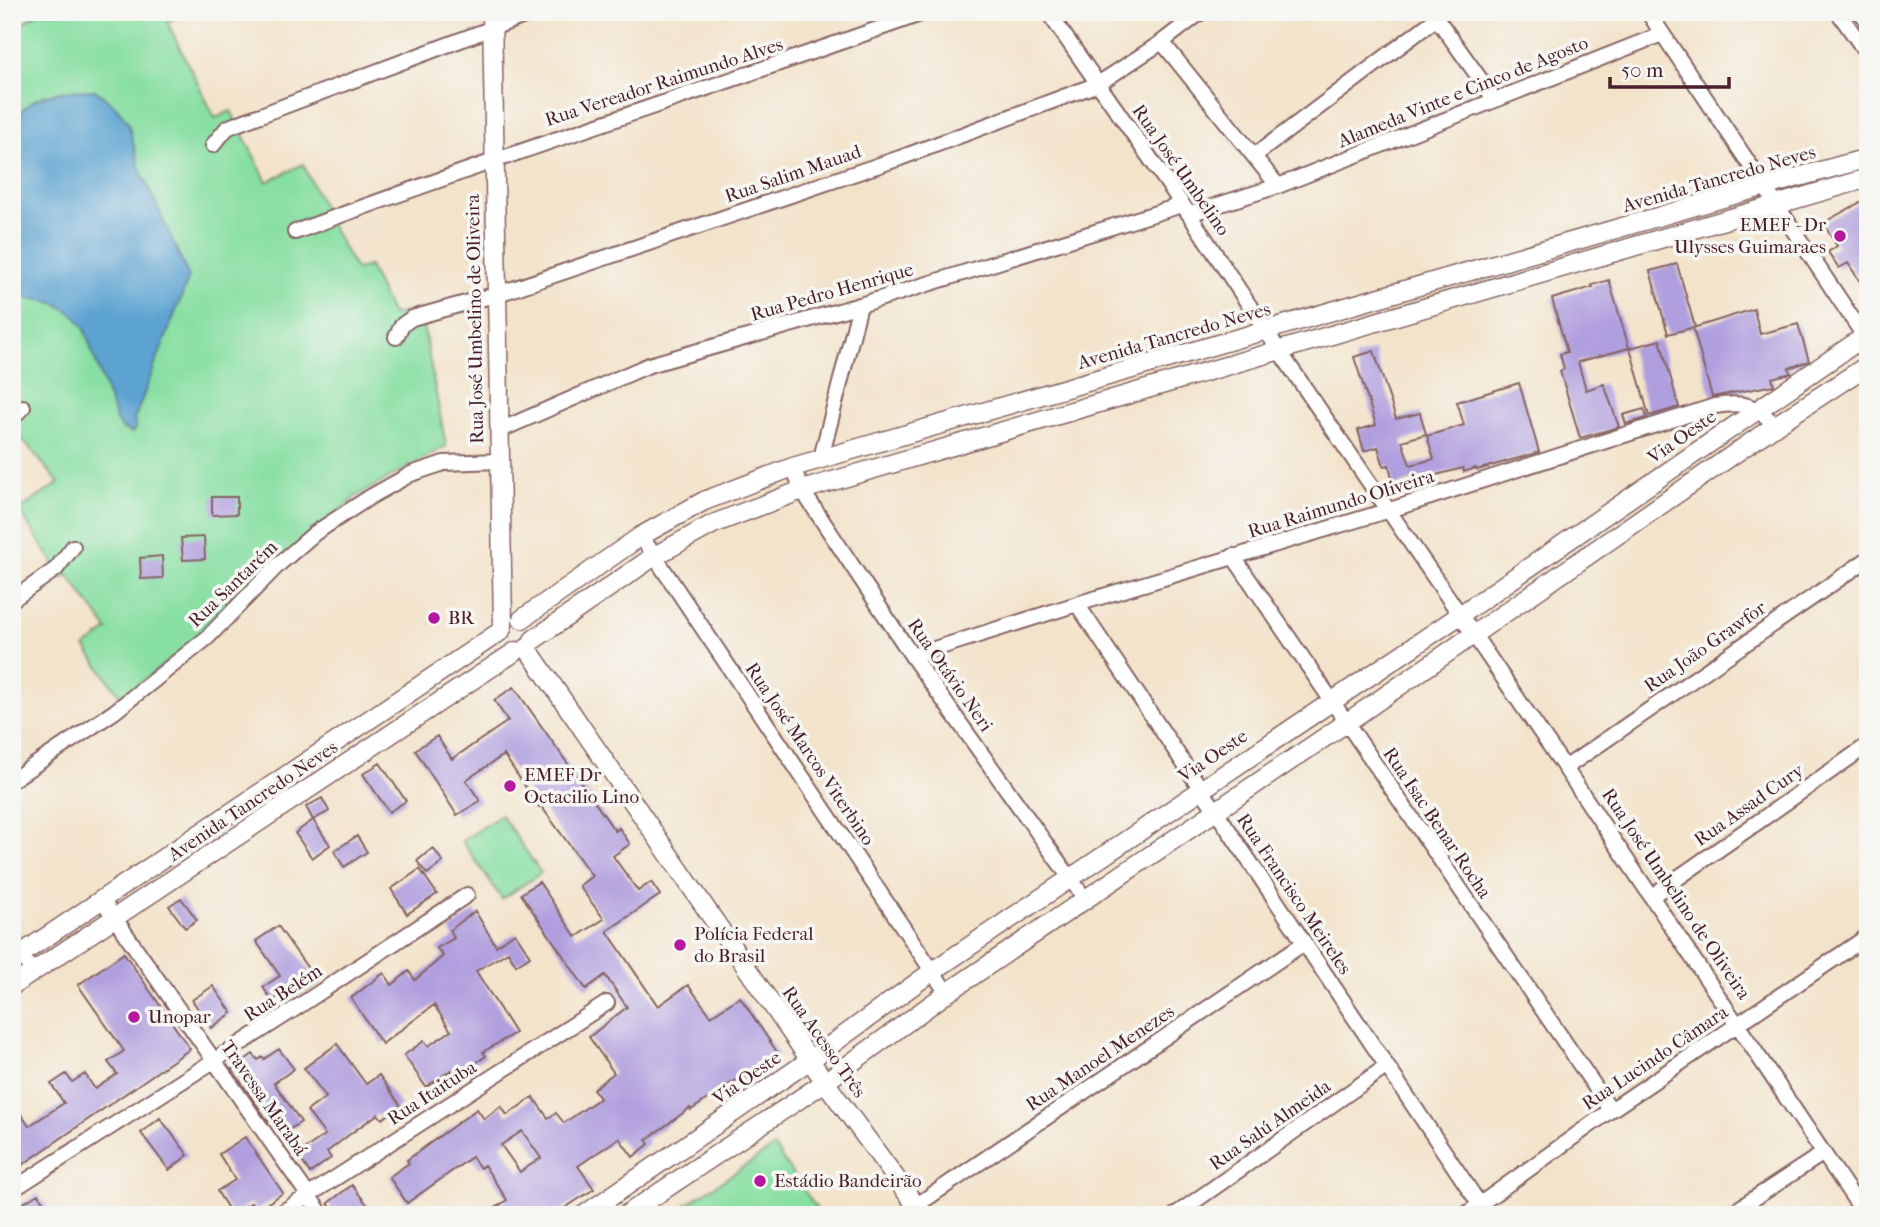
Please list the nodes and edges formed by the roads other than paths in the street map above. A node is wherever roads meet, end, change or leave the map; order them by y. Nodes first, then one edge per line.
1 (535, 12) edge
2 (926, 12) edge
3 (1048, 12) edge
4 (1201, 12) edge
5 (1648, 12) edge
6 (1838, 12) edge
7 (1861, 12) edge
8 (1435, 15) edge
9 (492, 20) edge
10 (1868, 22) edge
11 (1662, 34) junction
12 (1162, 42) junction
13 (1868, 55) edge
14 (1098, 84) junction
15 (1494, 100) junction
16 (214, 145) dead end
17 (1254, 156) junction
18 (1868, 158) edge
19 (493, 159) junction
20 (1868, 178) edge
21 (1278, 187) junction
22 (1767, 187) junction
23 (1776, 205) junction
24 (1185, 209) junction
25 (295, 232) dead end
26 (498, 295) junction
27 (860, 305) junction
28 (1267, 332) junction
29 (396, 337) dead end
30 (1866, 338) edge
31 (1280, 352) junction
32 (1868, 365) edge
33 (1758, 410) junction
34 (1776, 425) junction
35 (498, 431) junction
36 (821, 458) junction
37 (499, 461) junction
38 (793, 467) junction
39 (802, 490) junction
40 (1390, 510) junction
41 (641, 536) junction
42 (73, 547) dead end
43 (1233, 556) junction
44 (653, 557) junction
45 (1868, 559) edge
46 (12, 600) edge
47 (1076, 604) junction
48 (1460, 615) junction
49 (511, 623) junction
50 (1474, 636) junction
51 (525, 646) junction
52 (912, 656) junction
53 (413, 690) junction
54 (1331, 702) junction
55 (427, 709) junction
56 (1346, 723) junction
57 (1868, 745) edge
58 (1565, 768) junction
59 (12, 780) edge
60 (1201, 789) junction
61 (1216, 811) junction
62 (1071, 879) junction
63 (467, 895) dead end
64 (1652, 896) junction
65 (102, 900) junction
66 (1085, 900) junction
67 (116, 919) junction
68 (1868, 936) edge
69 (1304, 943) junction
70 (15, 951) edge
71 (933, 971) junction
72 (33, 972) junction
73 (12, 986) edge
74 (947, 993) junction
75 (607, 1003) dead end
76 (1739, 1025) junction
77 (215, 1059) junction
78 (810, 1060) junction
79 (1387, 1066) junction
80 (825, 1082) junction
81 (1611, 1110) junction
82 (1822, 1154) junction
83 (12, 1190) edge
84 (308, 1195) junction
85 (1480, 1205) junction
86 (920, 1210) edge
87 (278, 1215) edge
88 (322, 1215) edge
89 (584, 1215) edge
90 (626, 1215) edge
91 (1175, 1215) edge
92 (1465, 1215) edge
93 (1729, 1215) edge
94 (1864, 1215) edge

1 - 9 street
2 - 19 street, Rua Vereador Raimundo Alves
3 - 14 street, Rua José Umbelino
4 - 12 street, Rua Salim Mauad
5 - 11 street
6 - 13 street
7 - 10 street
8 - 15 street
8 - 17 street
9 - 16 street
9 - 19 street, Rua José Umbelino de Oliveira
11 - 15 street, Alameda Vinte e Cinco de Agosto
11 - 22 street
12 - 14 street, Rua Salim Mauad
12 - 17 street
14 - 24 street, Rua José Umbelino
14 - 26 street, Rua Salim Mauad
15 - 21 street, Alameda Vinte e Cinco de Agosto
17 - 21 street
18 - 22 street, Avenida Tancredo Neves
19 - 25 street
19 - 26 street, Rua José Umbelino de Oliveira
20 - 23 street, Avenida Tancredo Neves
21 - 24 street, Alameda Vinte e Cinco de Agosto
22 - 23 street
22 - 28 street, Avenida Tancredo Neves
23 - 30 street
23 - 31 street, Avenida Tancredo Neves
24 - 27 street, Rua Pedro Henrique
24 - 28 street, Rua José Umbelino
26 - 29 street, Rua Salim Mauad
26 - 35 street, Rua José Umbelino de Oliveira
27 - 35 street, Rua Pedro Henrique
27 - 36 street
28 - 31 street, Rua José Umbelino
28 - 36 street, Avenida Tancredo Neves
30 - 33 street, Via Oeste
31 - 39 street, Avenida Tancredo Neves
31 - 40 street, Rua José Umbelino
32 - 34 street
33 - 34 street
33 - 40 street, Rua Raimundo Oliveira
33 - 48 street, Via Oeste
34 - 50 street
35 - 37 street, Rua José Umbelino de Oliveira
36 - 38 street, Avenida Tancredo Neves
37 - 49 street, Rua José Umbelino de Oliveira
37 - 59 street, Rua Santarém
38 - 39 street, Rua Otávio Neri
38 - 41 street, Avenida Tancredo Neves
39 - 44 street, Avenida Tancredo Neves
39 - 52 street, Rua Otávio Neri
40 - 43 street, Rua Raimundo Oliveira
40 - 48 street, Rua José Umbelino de Oliveira
41 - 44 street, Rua José Marcos Viterbino
41 - 49 street, Avenida Tancredo Neves
42 - 46 street
43 - 47 street, Rua Raimundo Oliveira
43 - 54 street, Rua Isac Benar Rocha
44 - 51 street, Avenida Tancredo Neves
44 - 71 street, Rua José Marcos Viterbino
45 - 58 street, Rua João Grawfor
47 - 52 street, Rua Raimundo Oliveira
47 - 60 street, Rua Francisco Meireles
48 - 50 street, Rua José Umbelino de Oliveira
48 - 54 street, Via Oeste
49 - 51 street
49 - 51 street
49 - 53 street, Avenida Tancredo Neves
50 - 56 street
50 - 58 street, Rua José Umbelino de Oliveira
51 - 55 street, Avenida Tancredo Neves
51 - 78 street, Rua Acesso Três
52 - 62 street, Rua Otávio Neri
53 - 55 street
53 - 65 street, Avenida Tancredo Neves
54 - 56 street, Rua Isac Benar Rocha
54 - 60 street, Via Oeste
55 - 67 street, Avenida Tancredo Neves
56 - 61 street
56 - 81 street, Rua Isac Benar Rocha
57 - 64 street, Rua Assad Cury
58 - 64 street, Rua José Umbelino de Oliveira
60 - 61 street, Rua Francisco Meireles
60 - 62 street, Via Oeste
61 - 66 street
61 - 69 street, Rua Francisco Meireles
62 - 66 street, Rua Otávio Neri
62 - 71 street, Via Oeste
63 - 77 street, Rua Belém
64 - 76 street, Rua José Umbelino de Oliveira
65 - 67 street, Travessa Marabá
65 - 70 street, Avenida Tancredo Neves
66 - 74 street
67 - 72 street, Avenida Tancredo Neves
67 - 77 street, Travessa Marabá
68 - 76 street, Rua Lucindo Câmara
69 - 79 street, Rua Francisco Meireles
69 - 86 street, Rua Manoel Menezes
70 - 72 street
71 - 74 street, Rua José Marcos Viterbino
71 - 78 street, Via Oeste
72 - 73 street, Avenida Tancredo Neves
74 - 80 street
75 - 84 street, Rua Itaituba
76 - 81 street, Rua Lucindo Câmara
76 - 82 street, Rua José Umbelino de Oliveira
77 - 83 street, Rua Belém
77 - 84 street, Travessa Marabá
78 - 80 street, Rua Acesso Três
78 - 89 street, Via Oeste
79 - 85 street, Rua Francisco Meireles
79 - 91 street, Rua Salú Almeida
80 - 86 street, Rua Acesso Três
80 - 90 street
81 - 85 street, Rua Lucindo Câmara
82 - 93 street
82 - 94 street, Rua José Umbelino de Oliveira
84 - 87 street, Rua Itaituba
84 - 88 street, Travessa Marabá
85 - 92 street, Rua Lucindo Câmara

